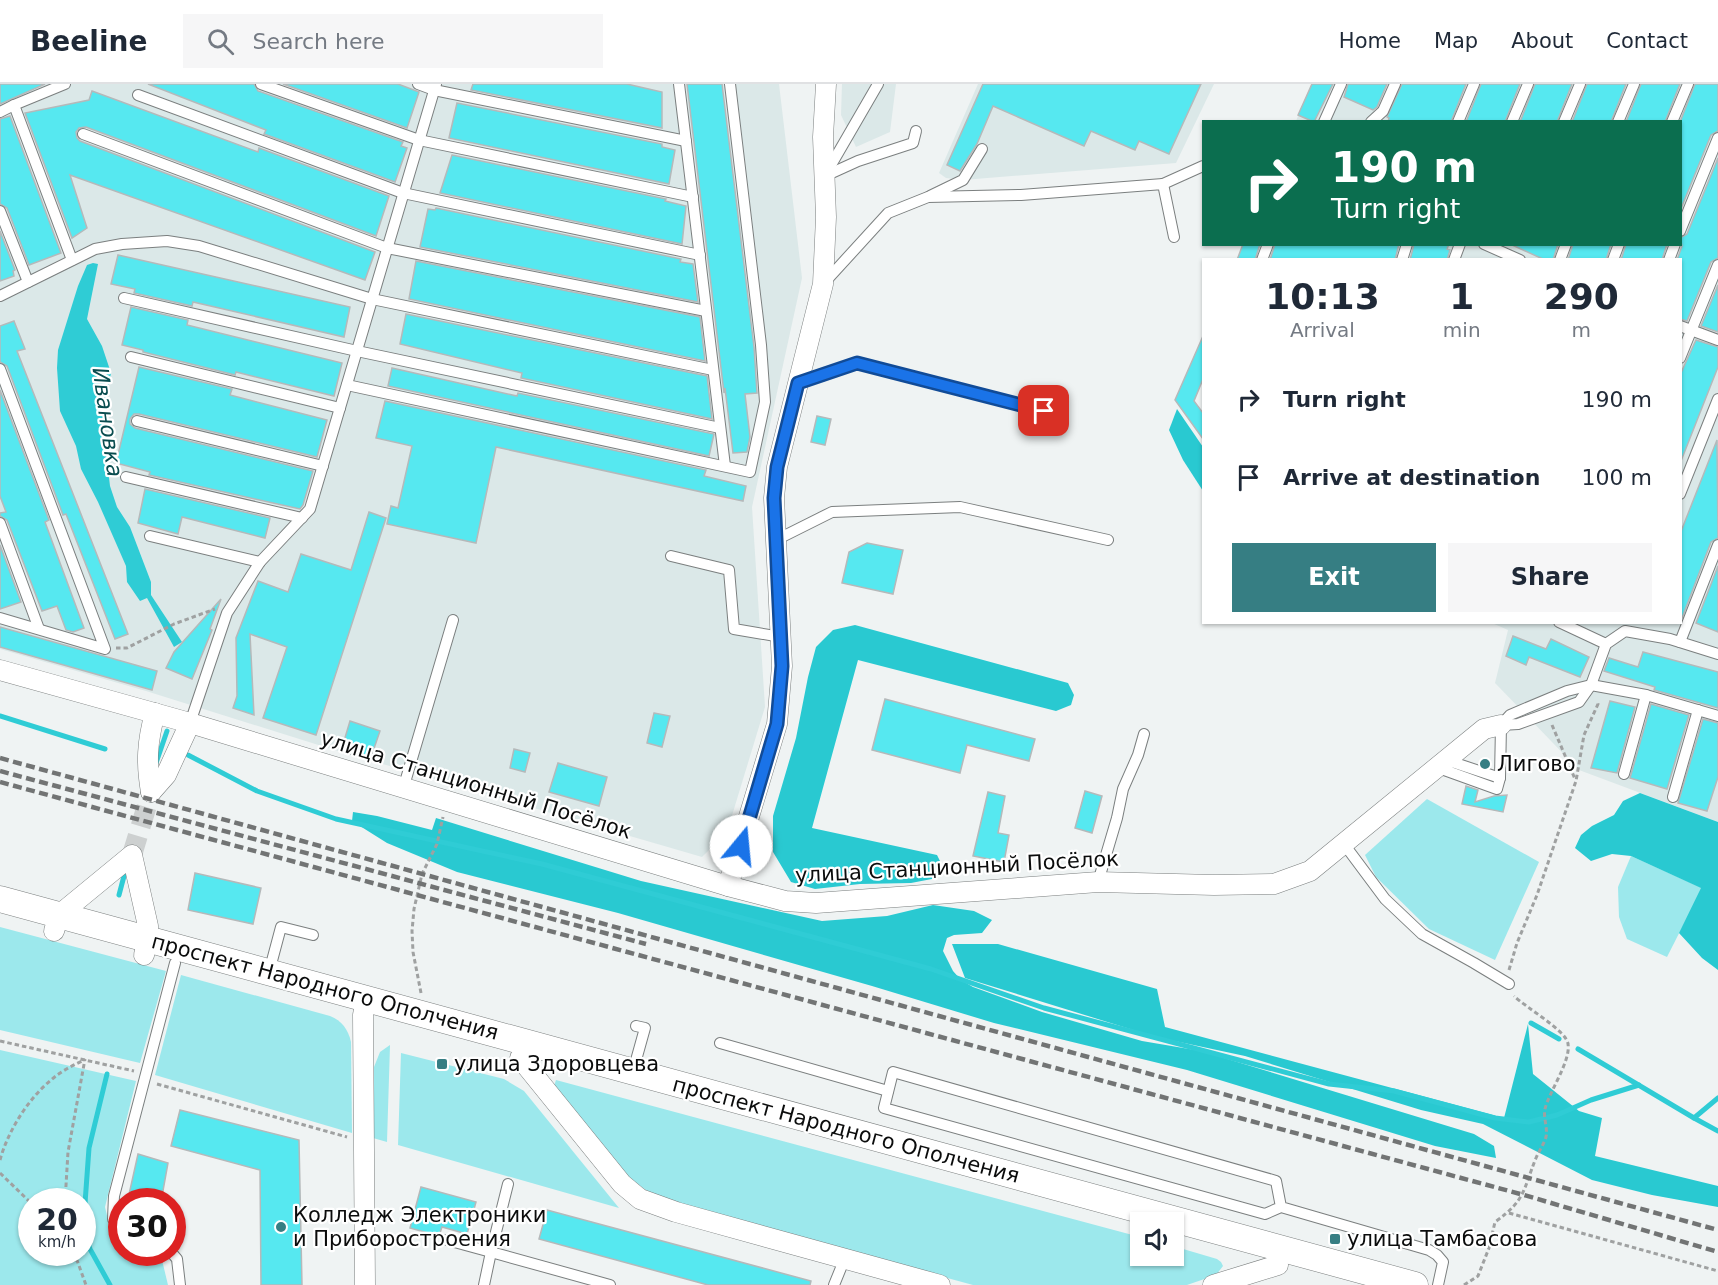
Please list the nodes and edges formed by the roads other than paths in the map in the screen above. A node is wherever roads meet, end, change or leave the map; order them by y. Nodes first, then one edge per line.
1 (64, 84) edge
2 (261, 84) edge
3 (418, 84) edge
4 (679, 84) edge
5 (730, 84) edge
6 (826, 84) edge
7 (878, 84) edge
8 (1341, 84) edge
9 (1395, 84) edge
10 (1474, 84) edge
11 (1528, 84) edge
12 (1580, 84) edge
13 (1634, 84) edge
14 (1688, 84) edge
15 (435, 87) edge
16 (138, 95) dead end
17 (14, 105) junction
18 (0, 112) edge
19 (1325, 120) edge
20 (1373, 120) edge
21 (1459, 120) edge
22 (1513, 120) edge
23 (1565, 120) edge
24 (1619, 120) edge
25 (1673, 120) edge
26 (916, 131) dead end
27 (83, 135) dead end
28 (1718, 138) edge
29 (419, 140) junction
30 (686, 141) junction
31 (982, 149) dead end
32 (1202, 166) edge
33 (824, 176) junction
34 (1163, 184) junction
35 (403, 193) junction
36 (693, 197) junction
37 (927, 197) junction
38 (0, 211) edge
39 (1682, 226) edge
40 (1174, 237) dead end
41 (1490, 246) edge
42 (387, 248) junction
43 (1509, 253) edge
44 (700, 255) junction
45 (72, 260) junction
46 (1718, 265) edge
47 (28, 282) junction
48 (823, 284) junction
49 (0, 296) edge
50 (124, 298) dead end
51 (372, 299) junction
52 (706, 311) junction
53 (1682, 327) edge
54 (1691, 331) junction
55 (1718, 340) edge
56 (357, 351) junction
57 (1682, 353) edge
58 (131, 357) dead end
59 (0, 369) edge
60 (713, 370) junction
61 (798, 383) junction
62 (347, 386) junction
63 (1718, 399) edge
64 (340, 408) junction
65 (1044, 411) dead end
66 (137, 421) dead end
67 (720, 428) junction
68 (323, 466) junction
69 (725, 466) junction
70 (126, 477) dead end
71 (1682, 489) edge
72 (302, 518) junction
73 (0, 523) edge
74 (150, 536) dead end
75 (776, 540) junction
76 (1108, 540) dead end
77 (1718, 545) edge
78 (671, 556) dead end
79 (260, 562) junction
80 (0, 618) edge
81 (453, 620) dead end
82 (1572, 625) edge
83 (1627, 627) edge
84 (39, 629) junction
85 (781, 637) junction
86 (1680, 642) junction
87 (1606, 644) junction
88 (1718, 654) edge
89 (0, 670) edge
90 (1591, 685) junction
91 (1646, 695) junction
92 (1698, 710) junction
93 (155, 713) junction
94 (1718, 716) edge
95 (190, 723) junction
96 (1501, 725) junction
97 (1144, 734) dead end
98 (1441, 764) junction
99 (1624, 774) dead end
100 (403, 789) junction
101 (1673, 797) dead end
102 (1344, 844) junction
103 (1098, 882) junction
104 (729, 886) junction
105 (0, 899) edge
106 (0, 916) edge
107 (56, 923) junction
108 (313, 935) dead end
109 (146, 947) junction
110 (175, 963) junction
111 (269, 972) junction
112 (1509, 984) road end
113 (365, 1007) junction
114 (636, 1026) dead end
115 (720, 1043) dead end
116 (520, 1058) junction
117 (633, 1071) junction
118 (888, 1091) junction
119 (508, 1184) dead end
120 (116, 1188) edge
121 (1281, 1207) junction
122 (1130, 1224) edge
123 (1184, 1239) edge
124 (447, 1240) dead end
125 (491, 1252) junction
126 (845, 1258) junction
127 (1278, 1264) junction
128 (178, 1266) edge
129 (180, 1285) edge
130 (365, 1285) edge
131 (484, 1285) edge
132 (610, 1285) edge
133 (834, 1285) edge
134 (940, 1285) edge
135 (1213, 1285) edge
136 (1353, 1285) edge
137 (1414, 1285) edge
138 (1438, 1285) edge

1 - 17 lane
2 - 29 lane
3 - 15 lane
4 - 30 lane
5 - 69 lane
6 - 33 street
7 - 33 lane
8 - 19 lane
9 - 20 lane
10 - 21 lane
11 - 22 lane
12 - 23 lane
13 - 24 lane
14 - 25 lane
15 - 29 lane
15 - 30 lane
16 - 35 lane
17 - 18 lane
17 - 45 lane
26 - 33 lane
27 - 42 lane
28 - 39 lane
29 - 35 lane
29 - 36 lane
30 - 36 lane
31 - 37 lane
32 - 34 lane
33 - 48 street
34 - 37 lane
34 - 40 lane
35 - 42 lane
35 - 44 lane
36 - 44 lane
37 - 48 lane
38 - 47 lane
41 - 43 lane
42 - 51 lane
42 - 52 lane
44 - 52 lane
45 - 47 lane
45 - 51 lane
46 - 54 lane
47 - 49 lane
48 - 61 street
50 - 56 lane
51 - 56 lane
51 - 60 lane
52 - 60 lane
53 - 54 lane
54 - 55 lane
54 - 57 lane
56 - 62 lane
56 - 67 lane
58 - 64 lane
59 - 84 lane
60 - 67 lane
61 - 65 lane
61 - 75 street
62 - 64 lane
62 - 69 lane
63 - 71 lane
64 - 68 lane
66 - 68 lane
67 - 69 lane
68 - 72 lane
70 - 72 lane
72 - 79 lane
73 - 84 lane
74 - 79 lane
75 - 76 lane
75 - 85 street
77 - 86 lane
78 - 85 lane
79 - 95 lane
80 - 84 lane
81 - 100 lane
82 - 87 lane
83 - 86 lane
83 - 87 lane
85 - 104 street
86 - 88 lane
87 - 90 lane
89 - 93 street, улица Станционный Посёлок
90 - 91 lane
90 - 96 lane
90 - 96 lane
91 - 92 lane
91 - 99 lane
92 - 94 lane
92 - 101 lane
93 - 95 street, улица Станционный Посёлок
93 - 95 street
95 - 100 street, улица Станционный Посёлок
96 - 98 street, улица Станционный Посёлок
96 - 98 lane
97 - 103 lane
98 - 102 street, улица Станционный Посёлок
100 - 104 street, улица Станционный Посёлок
102 - 103 street, улица Станционный Посёлок
102 - 112 lane
103 - 104 street, улица Станционный Посёлок
105 - 107 street, проспект Народного Ополчения
106 - 107 street, проспект Народного Ополчения
107 - 109 street, проспект Народного Ополчения
107 - 109 street
108 - 111 lane
109 - 110 street, проспект Народного Ополчения
109 - 111 street, проспект Народного Ополчения
110 - 113 street, проспект Народного Ополчения
110 - 120 lane
111 - 113 street, проспект Народного Ополчения
113 - 116 street, проспект Народного Ополчения
113 - 117 street, проспект Народного Ополчения
113 - 130 street
114 - 117 lane
115 - 118 lane
116 - 122 street, проспект Народного Ополчения
116 - 126 street
117 - 137 street, проспект Народного Ополчения
118 - 121 lane
118 - 121 lane
119 - 125 lane
121 - 138 lane
123 - 127 street
124 - 125 lane
125 - 131 lane
125 - 132 lane
126 - 133 lane
126 - 134 street
127 - 135 street
127 - 136 street
128 - 129 lane

